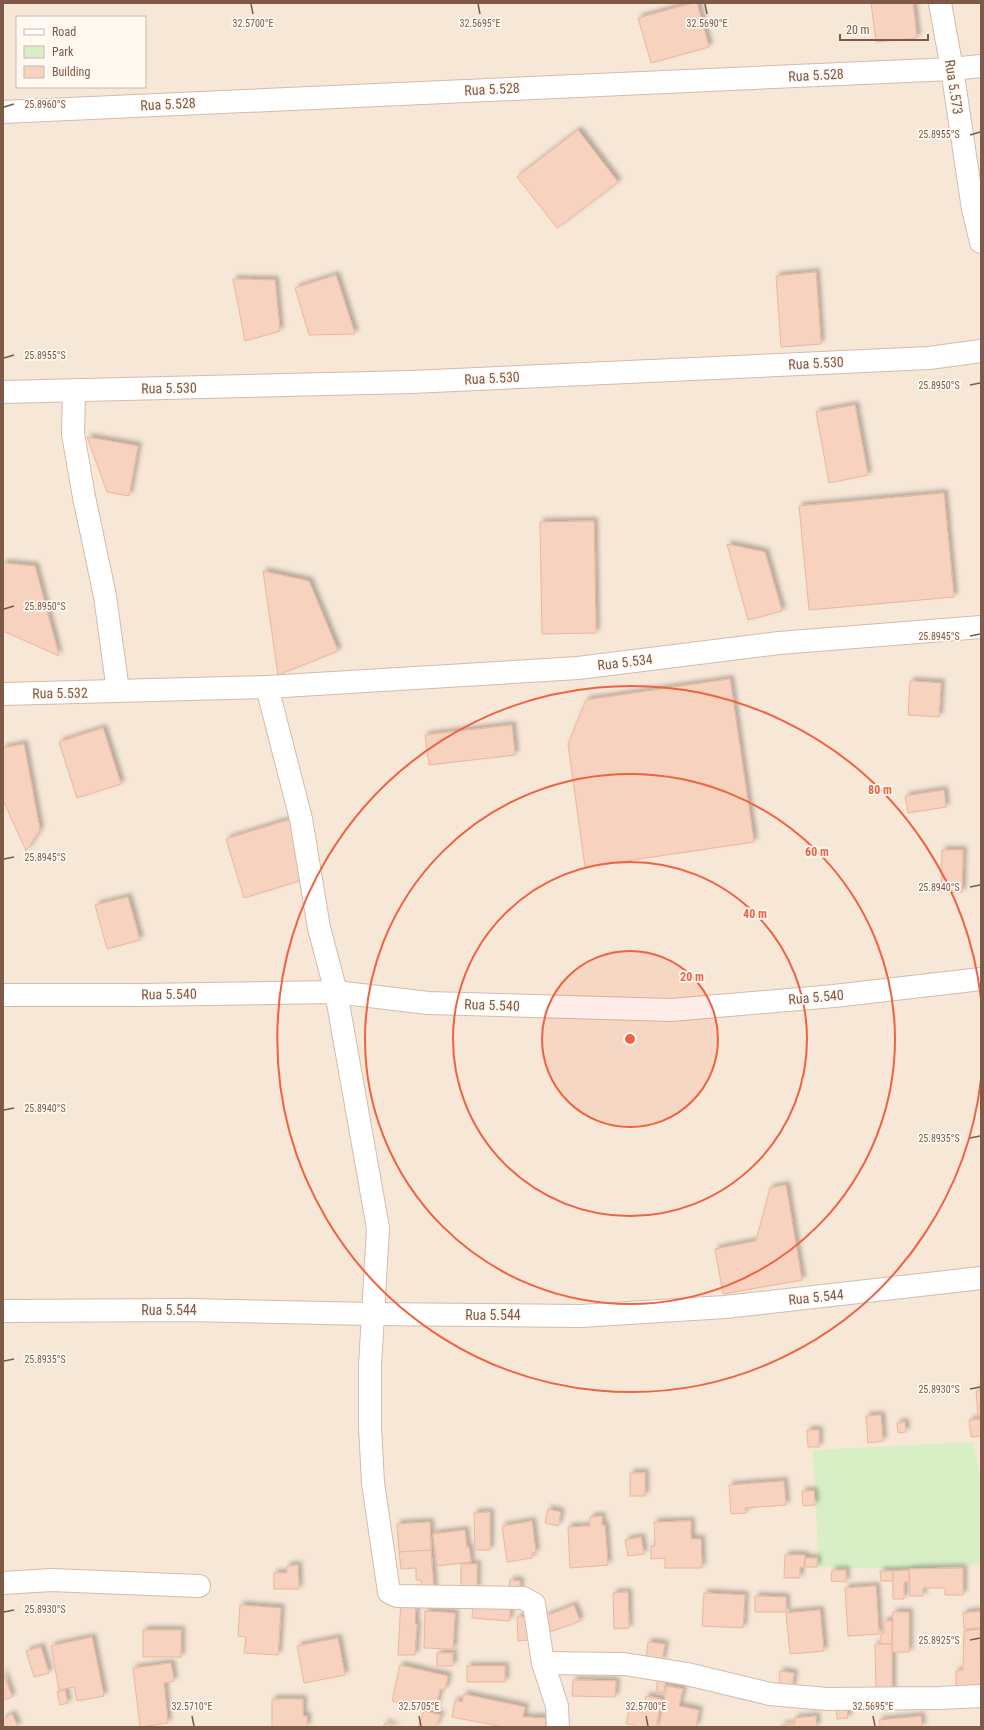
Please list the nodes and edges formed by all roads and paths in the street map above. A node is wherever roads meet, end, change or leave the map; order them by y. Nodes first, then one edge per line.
1 (940, 3) edge
2 (981, 66) edge
3 (952, 69) junction
4 (3, 112) edge
5 (981, 242) edge
6 (981, 351) edge
7 (74, 391) junction
8 (3, 392) edge
9 (981, 627) edge
10 (267, 687) junction
11 (118, 691) junction
12 (3, 694) edge
13 (981, 979) edge
14 (336, 992) junction
15 (3, 995) edge
16 (981, 1278) edge
17 (3, 1311) edge
18 (372, 1314) junction
19 (3, 1583) edge
20 (199, 1586) dead end
21 (543, 1663) junction
22 (981, 1696) edge
23 (558, 1727) edge

1 - 3 street, Rua 5.573
2 - 3 street, Rua 5.528
3 - 4 street, Rua 5.528
3 - 5 street, Rua 5.573
6 - 7 street, Rua 5.530
7 - 8 street, Rua 5.530
7 - 11 street
9 - 10 street, Rua 5.534
10 - 11 street, Rua 5.534
10 - 14 street
11 - 12 street, Rua 5.532
13 - 14 street, Rua 5.540
14 - 15 street, Rua 5.540
14 - 18 street
16 - 18 street, Rua 5.544
17 - 18 street, Rua 5.544
18 - 21 street
19 - 20 street
21 - 22 street
21 - 23 street

